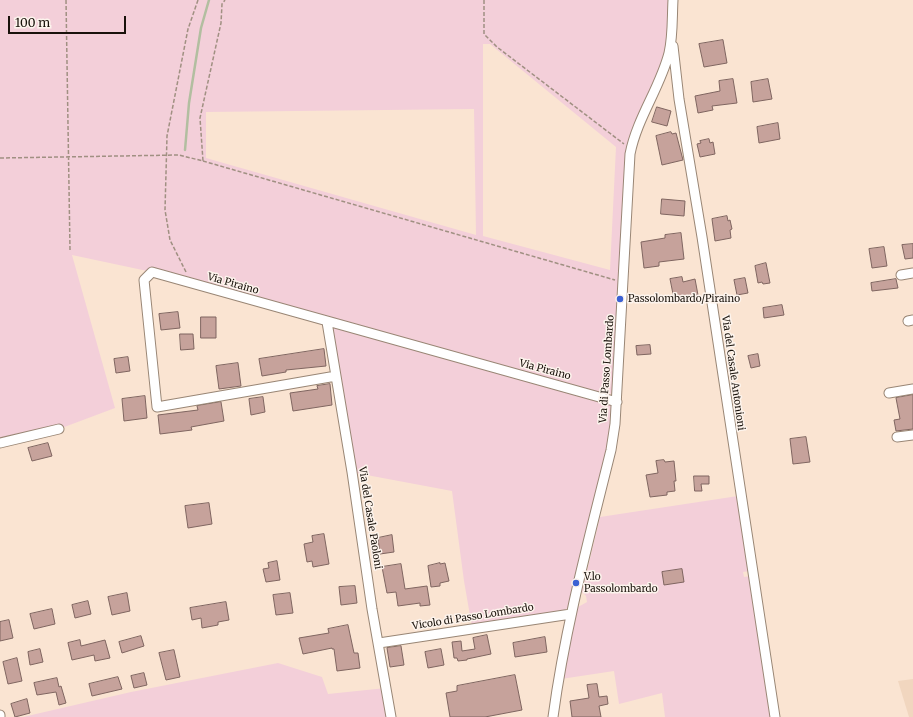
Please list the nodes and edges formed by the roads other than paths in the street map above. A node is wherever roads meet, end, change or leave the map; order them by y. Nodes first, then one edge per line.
1 (673, 0) edge
2 (672, 32) junction
3 (913, 273) edge
4 (901, 275) dead end
5 (327, 322) junction
6 (336, 376) junction
7 (913, 389) edge
8 (889, 393) dead end
9 (617, 402) junction
10 (59, 429) dead end
11 (913, 435) edge
12 (897, 437) dead end
13 (0, 443) edge
14 (571, 614) junction
15 (379, 643) junction
16 (391, 717) edge
17 (553, 717) edge
18 (775, 717) edge

1 - 2 street, Via di Passo Lombardo
2 - 9 street, Via di Passo Lombardo
2 - 18 street, Via del Casale Antonioni
3 - 4 street
5 - 6 street, Via del Casale Paoloni
5 - 6 street, Via Piraino
5 - 9 street, Via Piraino
6 - 15 street, Via del Casale Paoloni
7 - 8 street
9 - 14 street, Via di Passo Lombardo
10 - 13 street
11 - 12 street
14 - 15 street, Vicolo di Passo Lombardo
14 - 17 street, Via di Passo Lombardo
15 - 16 street, Via del Casale Paoloni

